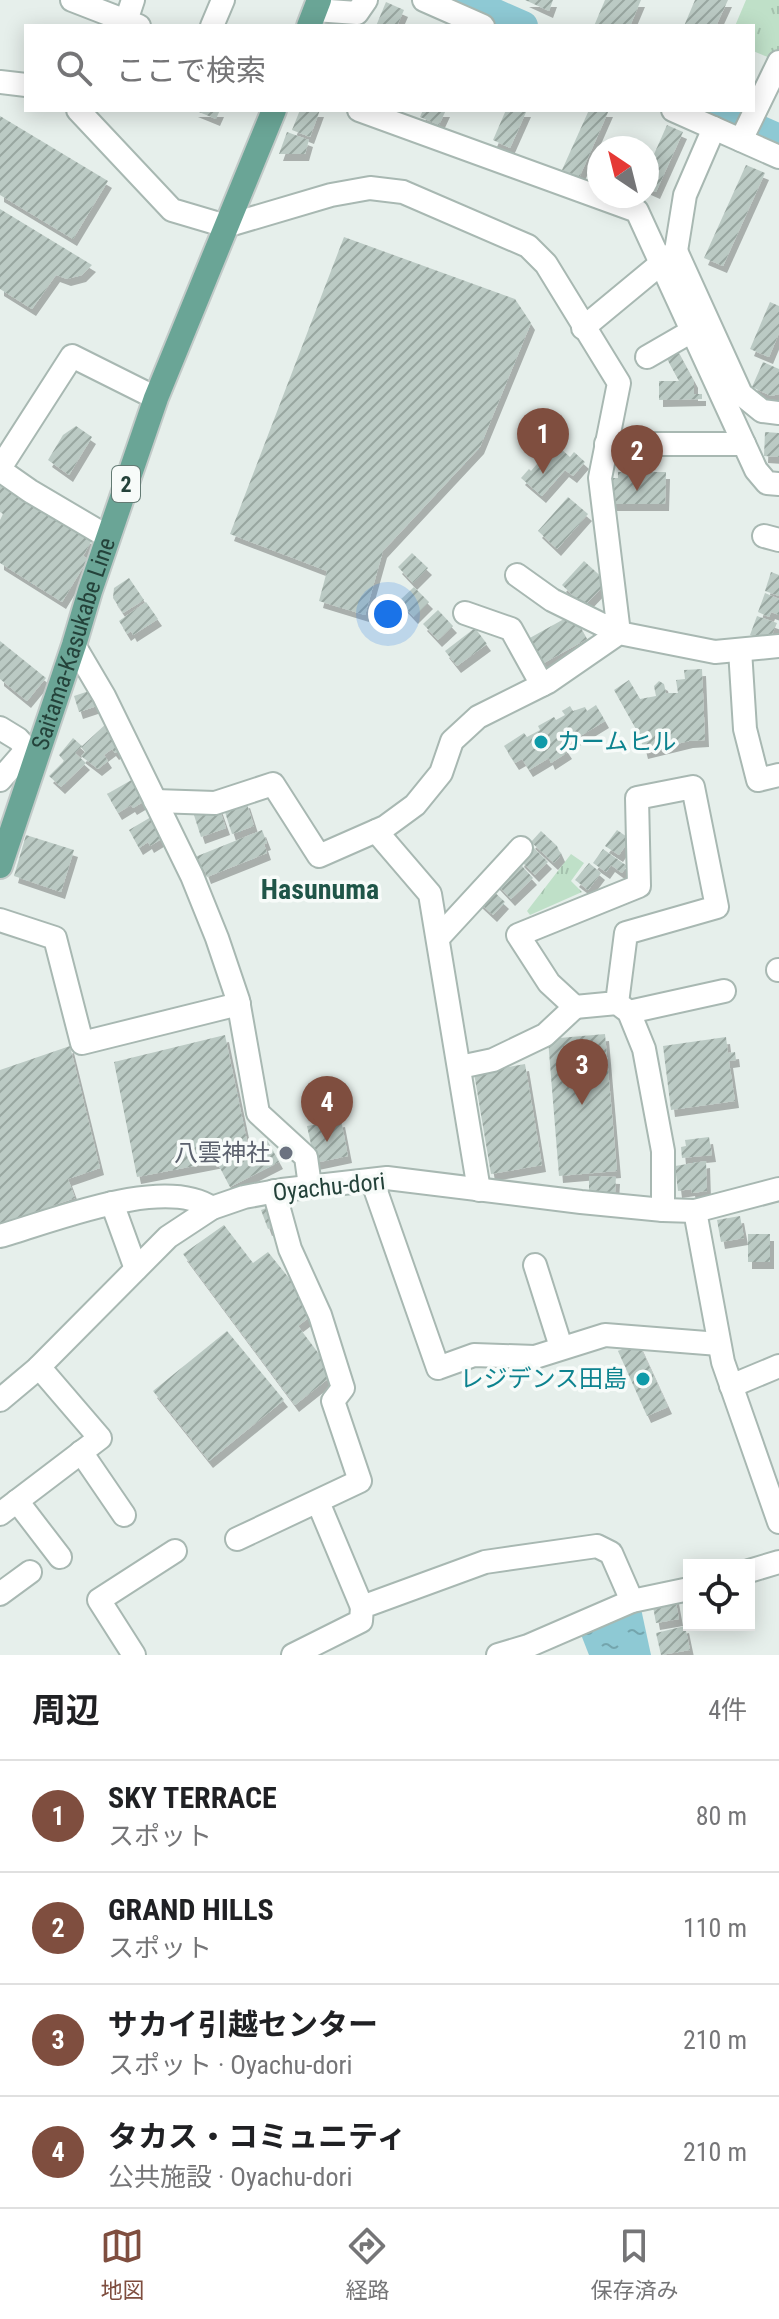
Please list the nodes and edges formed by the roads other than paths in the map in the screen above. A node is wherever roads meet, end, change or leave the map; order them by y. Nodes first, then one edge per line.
1 (72, 0) edge
2 (223, 0) edge
3 (366, 0) edge
4 (424, 0) edge
5 (314, 12) edge
6 (132, 16) edge
7 (213, 24) edge
8 (478, 24) edge
9 (779, 62) edge
10 (0, 82) edge
11 (24, 85) edge
12 (755, 111) edge
13 (80, 112) edge
14 (273, 112) edge
15 (365, 112) edge
16 (678, 112) edge
17 (755, 112) edge
18 (714, 128) junction
19 (741, 140) junction
20 (779, 157) edge
21 (226, 226) junction
22 (669, 256) junction
23 (583, 328) junction
24 (692, 331) junction
25 (647, 357) dead end
26 (156, 398) junction
27 (779, 413) edge
28 (606, 444) junction
29 (744, 444) junction
30 (0, 469) edge
31 (779, 484) edge
32 (108, 537) junction
33 (517, 575) dead end
34 (465, 613) dead end
35 (619, 633) junction
36 (74, 645) junction
37 (779, 646) edge
38 (740, 650) junction
39 (542, 685) junction
40 (0, 728) edge
41 (32, 750) junction
42 (779, 775) edge
43 (0, 780) edge
44 (155, 801) junction
45 (376, 831) junction
46 (521, 848) dead end
47 (0, 866) edge
48 (0, 920) edge
49 (438, 938) junction
50 (724, 991) dead end
51 (239, 1004) junction
52 (575, 1007) junction
53 (623, 1007) junction
54 (460, 1067) junction
55 (372, 1180) junction
56 (310, 1186) junction
57 (779, 1189) edge
58 (479, 1190) junction
59 (274, 1191) junction
60 (112, 1203) junction
61 (212, 1208) junction
62 (663, 1210) junction
63 (695, 1211) junction
64 (0, 1236) edge
65 (535, 1265) dead end
66 (136, 1269) junction
67 (719, 1344) junction
68 (561, 1347) junction
69 (779, 1366) edge
70 (39, 1367) junction
71 (731, 1386) junction
72 (0, 1400) edge
73 (81, 1452) junction
74 (318, 1502) junction
75 (8, 1507) edge
76 (124, 1515) dead end
77 (779, 1522) edge
78 (237, 1539) dead end
79 (175, 1551) dead end
80 (60, 1557) dead end
81 (779, 1562) edge
82 (755, 1569) edge
83 (30, 1572) dead end
84 (683, 1590) edge
85 (0, 1594) edge
86 (632, 1601) junction
87 (362, 1607) junction
88 (134, 1655) edge
89 (293, 1655) edge
90 (498, 1655) edge

1 - 6 street
2 - 7 street
3 - 5 street
4 - 8 street
9 - 12 street
10 - 11 street
13 - 21 street
14 - 21 main road, Saitama-Kasukabe Line / 2
15 - 22 street
16 - 18 street
17 - 19 street
18 - 19 street
18 - 22 street
19 - 20 street
21 - 23 street
21 - 26 main road, Saitama-Kasukabe Line / 2
22 - 23 street
22 - 24 street
22 - 27 street
23 - 28 street
24 - 25 street
24 - 29 street
26 - 30 street
26 - 32 main road, Saitama-Kasukabe Line / 2
28 - 29 street
28 - 35 street
29 - 31 street
30 - 32 street
32 - 36 main road, Saitama-Kasukabe Line / 2
33 - 35 street
34 - 39 street
35 - 38 street
35 - 39 street
36 - 41 main road, Saitama-Kasukabe Line / 2
36 - 44 street
37 - 38 street
38 - 42 street
39 - 45 street
40 - 41 street
41 - 43 street
41 - 47 main road, Saitama-Kasukabe Line / 2
44 - 45 street
44 - 51 street
45 - 49 street
46 - 49 street
48 - 51 street
49 - 54 street
50 - 53 street
51 - 56 street
52 - 53 street
52 - 53 street
52 - 54 street
53 - 62 street
54 - 58 street
55 - 56 street, Oyachu-dori
55 - 58 street, Oyachu-dori
55 - 68 street
56 - 59 street, Oyachu-dori
57 - 63 street, Oyachu-dori
58 - 62 street, Oyachu-dori
59 - 61 street, Oyachu-dori
59 - 74 street
60 - 61 street
60 - 64 street
60 - 66 street
61 - 66 street, Oyachu-dori
62 - 63 street, Oyachu-dori
63 - 67 street
65 - 68 street
66 - 70 street, Oyachu-dori
67 - 68 street
67 - 71 street
69 - 71 street
70 - 72 street, Oyachu-dori
70 - 73 street
71 - 77 street
73 - 75 street
73 - 76 street
74 - 78 street
74 - 87 street
75 - 80 street
79 - 88 street
81 - 82 street
83 - 85 street
84 - 86 street
86 - 87 street
86 - 90 street
87 - 89 street

